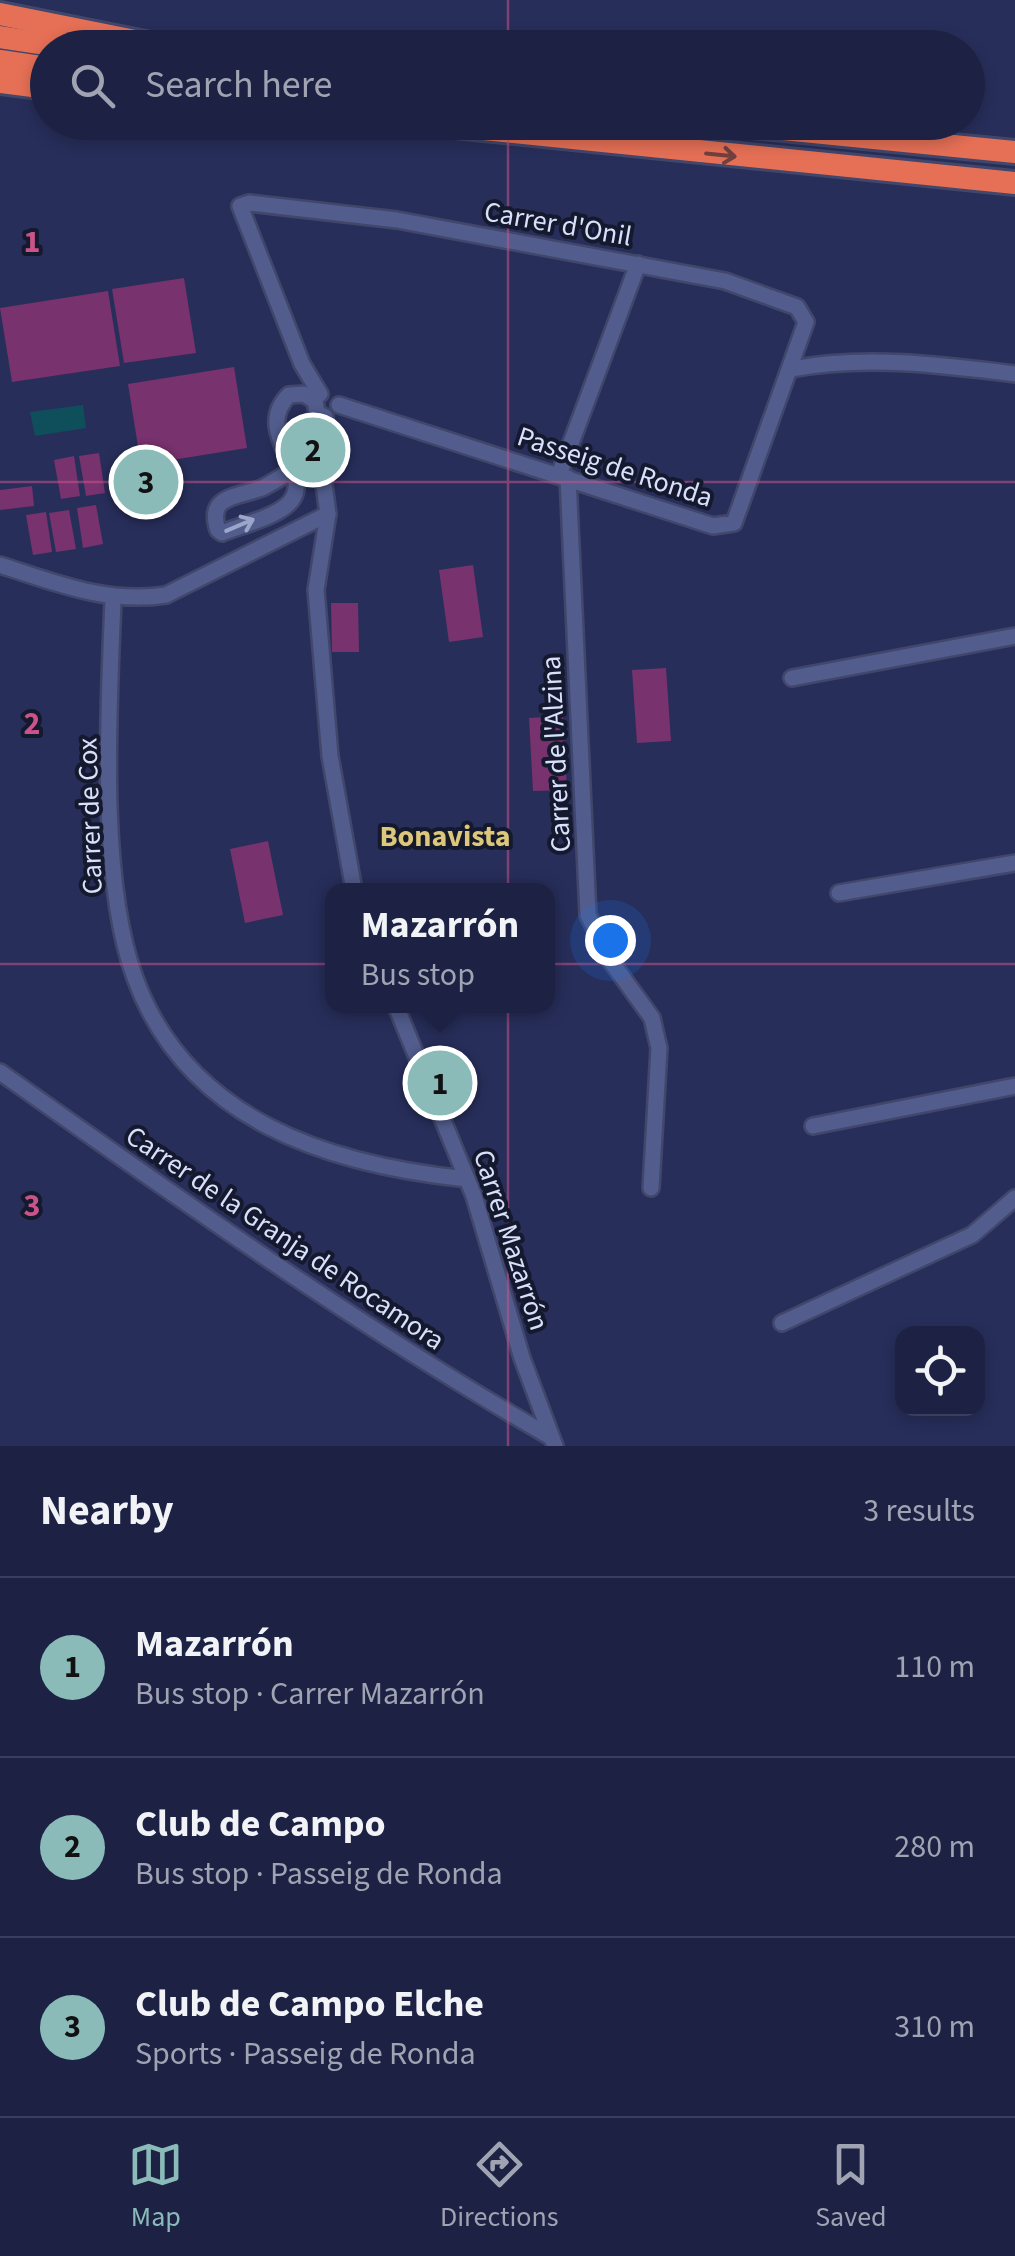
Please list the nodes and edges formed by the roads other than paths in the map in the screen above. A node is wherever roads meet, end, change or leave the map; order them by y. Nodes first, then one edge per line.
1 (0, 14) edge
2 (80, 30) edge
3 (0, 38) edge
4 (30, 42) edge
5 (0, 61) edge
6 (30, 65) edge
7 (0, 82) edge
8 (30, 86) edge
9 (589, 140) edge
10 (893, 140) edge
11 (1015, 152) edge
12 (1015, 184) edge
13 (638, 264) junction
14 (792, 370) junction
15 (1015, 374) edge
16 (318, 398) junction
17 (339, 405) junction
18 (324, 418) junction
19 (291, 472) junction
20 (564, 477) junction
21 (328, 514) junction
22 (0, 566) edge
23 (113, 599) junction
24 (1015, 636) edge
25 (792, 678) dead end
26 (1015, 863) edge
27 (353, 883) edge
28 (839, 893) dead end
29 (399, 1013) edge
30 (0, 1072) edge
31 (1015, 1086) edge
32 (813, 1126) dead end
33 (466, 1179) junction
34 (650, 1188) dead end
35 (1015, 1198) edge
36 (782, 1323) dead end
37 (552, 1441) edge

1 - 2 highway
3 - 4 highway
5 - 6 highway
7 - 8 highway
9 -> 12 highway
10 - 11 highway
13 - 14 street, Carrer d'Onil
13 - 16 street, Carrer d'Onil
13 - 20 street, Carrer de l'Alzina
14 - 15 street
14 - 20 street, Passeig de Ronda
16 - 17 street
16 - 18 street
16 - 19 street
17 - 18 street
17 - 20 street, Passeig de Ronda
18 - 21 street
19 -> 19 street
20 - 34 street, Carrer de l'Alzina
21 - 23 street
21 - 27 street
22 - 23 street
23 - 33 street, Carrer de Cox
24 - 25 street
26 - 28 street
29 - 33 street, Carrer Mazarrón
30 - 37 street, Carrer de la Granja de Rocamora
31 - 32 street
33 - 37 street, Carrer Mazarrón
35 - 36 street

